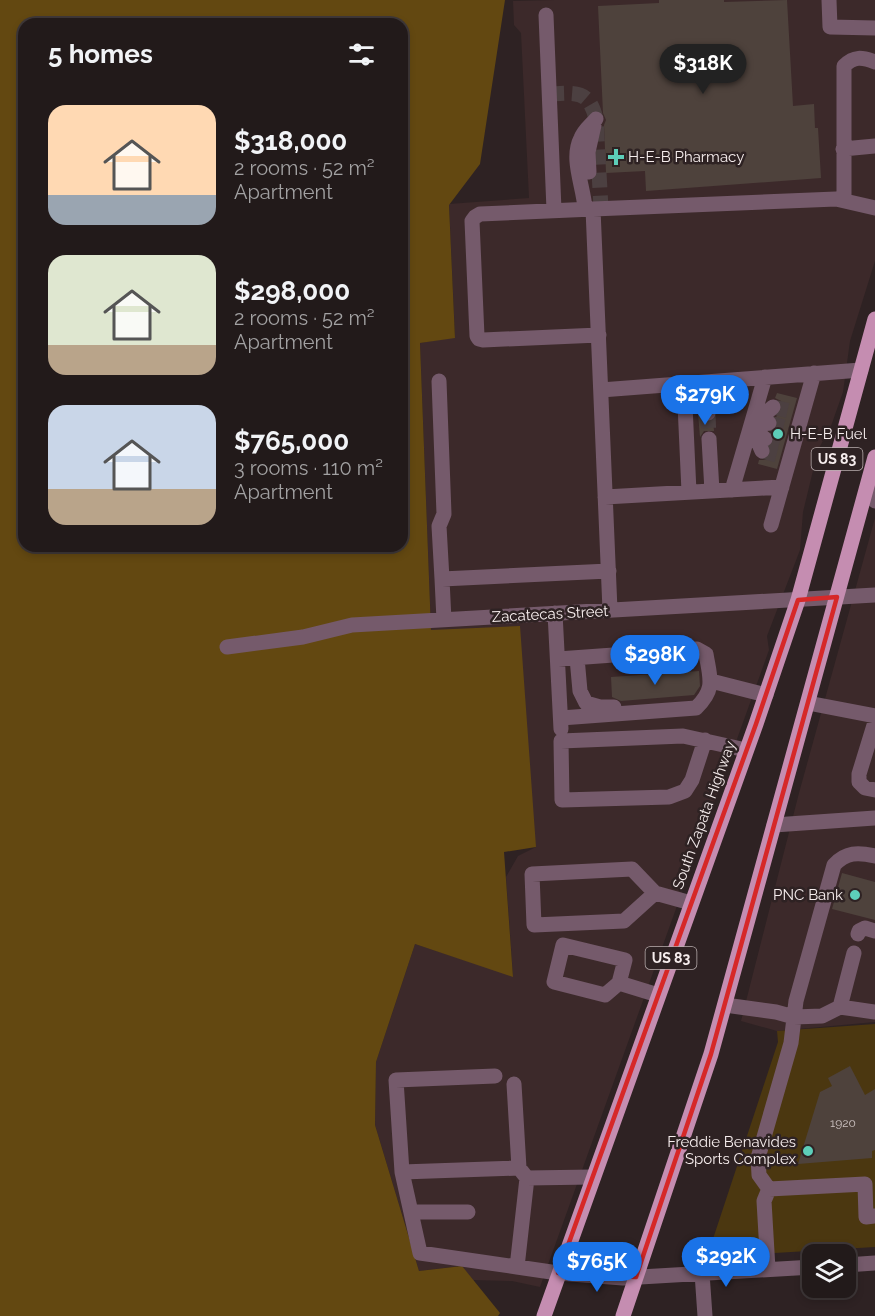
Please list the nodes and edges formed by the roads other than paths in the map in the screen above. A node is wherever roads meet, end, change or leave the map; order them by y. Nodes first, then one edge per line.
1 (829, 0) edge
2 (546, 15) dead end
3 (875, 28) edge
4 (875, 62) edge
5 (596, 119) dead end
6 (875, 146) edge
7 (843, 149) junction
8 (844, 200) junction
9 (875, 208) edge
10 (590, 209) junction
11 (554, 210) junction
12 (875, 319) edge
13 (599, 335) junction
14 (861, 370) junction
15 (814, 373) junction
16 (765, 377) junction
17 (439, 381) dead end
18 (706, 382) junction
19 (684, 383) junction
20 (601, 390) junction
21 (773, 407) dead end
22 (795, 412) dead end
23 (708, 413) tunnel mouth
24 (769, 423) tunnel mouth
25 (751, 426) junction
26 (709, 439) tunnel mouth
27 (789, 442) junction
28 (763, 445) tunnel mouth
29 (875, 457) edge
30 (782, 487) junction
31 (732, 490) junction
32 (712, 491) junction
33 (689, 492) junction
34 (872, 495) edge
35 (605, 497) junction
36 (771, 525) dead end
37 (609, 571) junction
38 (442, 579) junction
39 (875, 595) edge
40 (837, 597) junction
41 (798, 600) junction
42 (610, 610) junction
43 (555, 613) junction
44 (444, 620) junction
45 (227, 647) dead end
46 (577, 658) junction
47 (558, 659) junction
48 (711, 681) junction
49 (766, 695) junction
50 (704, 700) junction
51 (808, 703) junction
52 (875, 716) edge
53 (561, 718) junction
54 (875, 722) edge
55 (705, 740) junction
56 (561, 741) junction
57 (746, 750) junction
58 (875, 790) edge
59 (875, 818) edge
60 (774, 825) junction
61 (875, 856) edge
62 (655, 893) junction
63 (691, 903) junction
64 (875, 931) edge
65 (858, 934) dead end
66 (854, 953) dead end
67 (619, 983) junction
68 (658, 995) junction
69 (725, 1005) junction
70 (840, 1007) junction
71 (875, 1012) edge
72 (794, 1017) junction
73 (495, 1076) dead end
74 (514, 1084) dead end
75 (402, 1172) junction
76 (523, 1173) junction
77 (593, 1177) junction
78 (870, 1184) edge
79 (769, 1189) junction
80 (412, 1212) junction
81 (468, 1212) dead end
82 (875, 1216) edge
83 (875, 1263) edge
84 (856, 1264) edge
85 (517, 1267) junction
86 (802, 1267) edge
87 (768, 1269) junction
88 (702, 1272) junction
89 (558, 1273) junction
90 (636, 1277) junction
91 (544, 1316) edge
92 (623, 1316) edge
93 (705, 1316) edge

1 - 3 street
2 - 11 street
4 - 7 street
5 - 10 street
6 - 7 street
7 - 8 street
8 - 9 street
8 - 10 street
10 - 11 street
10 - 13 street
11 - 13 street
12 - 14 main road, South Zapata Highway / US 83
13 - 20 street
14 - 15 street
14 - 41 main road, South Zapata Highway / US 83
15 - 16 street
15 - 27 street
16 - 18 street
16 - 25 street
17 - 38 street
18 - 19 street
18 - 23 street
19 - 20 street
19 - 33 street
20 - 35 street
21 - 25 street
22 - 27 street
24 - 25 street
25 - 28 street
25 - 31 street
26 - 32 street
27 - 30 street
29 - 34 main road, US 83
30 - 31 street
30 - 36 street
31 - 32 street
32 - 33 street
33 - 35 street
34 - 40 main road, US 83
35 - 37 street
37 - 38 street
37 - 42 street
38 - 44 street
39 - 40 street, Zacatecas Street
40 - 41 street, Zacatecas Street
40 - 51 main road, US 83
41 - 42 street, Zacatecas Street
41 - 49 main road, South Zapata Highway / US 83
42 - 43 street, Zacatecas Street
43 - 44 street, Zacatecas Street
43 - 47 street
44 - 45 street, Zacatecas Street
46 - 47 street
46 - 48 street
46 - 50 street
47 - 53 street
48 - 49 street
48 - 50 street
49 - 57 main road, South Zapata Highway / US 83
50 - 53 street
51 - 52 street
51 - 60 main road, US 83
53 - 56 street
54 - 58 street
55 - 56 street
55 - 56 street
55 - 57 street
57 - 63 main road, South Zapata Highway / US 83
59 - 60 street
60 - 69 main road, US 83
61 - 72 street
62 - 62 street
62 - 63 street
63 - 68 main road, South Zapata Highway / US 83
64 - 65 street
66 - 70 street
67 - 67 street
67 - 68 street
68 - 77 main road, South Zapata Highway / US 83
69 - 72 street
69 - 90 main road, US 83
70 - 71 street
70 - 72 street
72 - 79 street
73 - 75 street
74 - 76 street
75 - 76 street
75 - 80 street
76 - 77 street
76 - 85 street
77 - 89 main road, South Zapata Highway / US 83
78 - 79 street
78 - 82 street
79 - 87 street
80 - 81 street
80 - 85 street
83 - 84 street
85 - 89 street
86 - 87 street
87 - 88 street
88 - 90 street
88 - 93 street
89 - 90 street
89 - 91 main road, South Zapata Highway / US 83
90 - 92 main road, US 83

